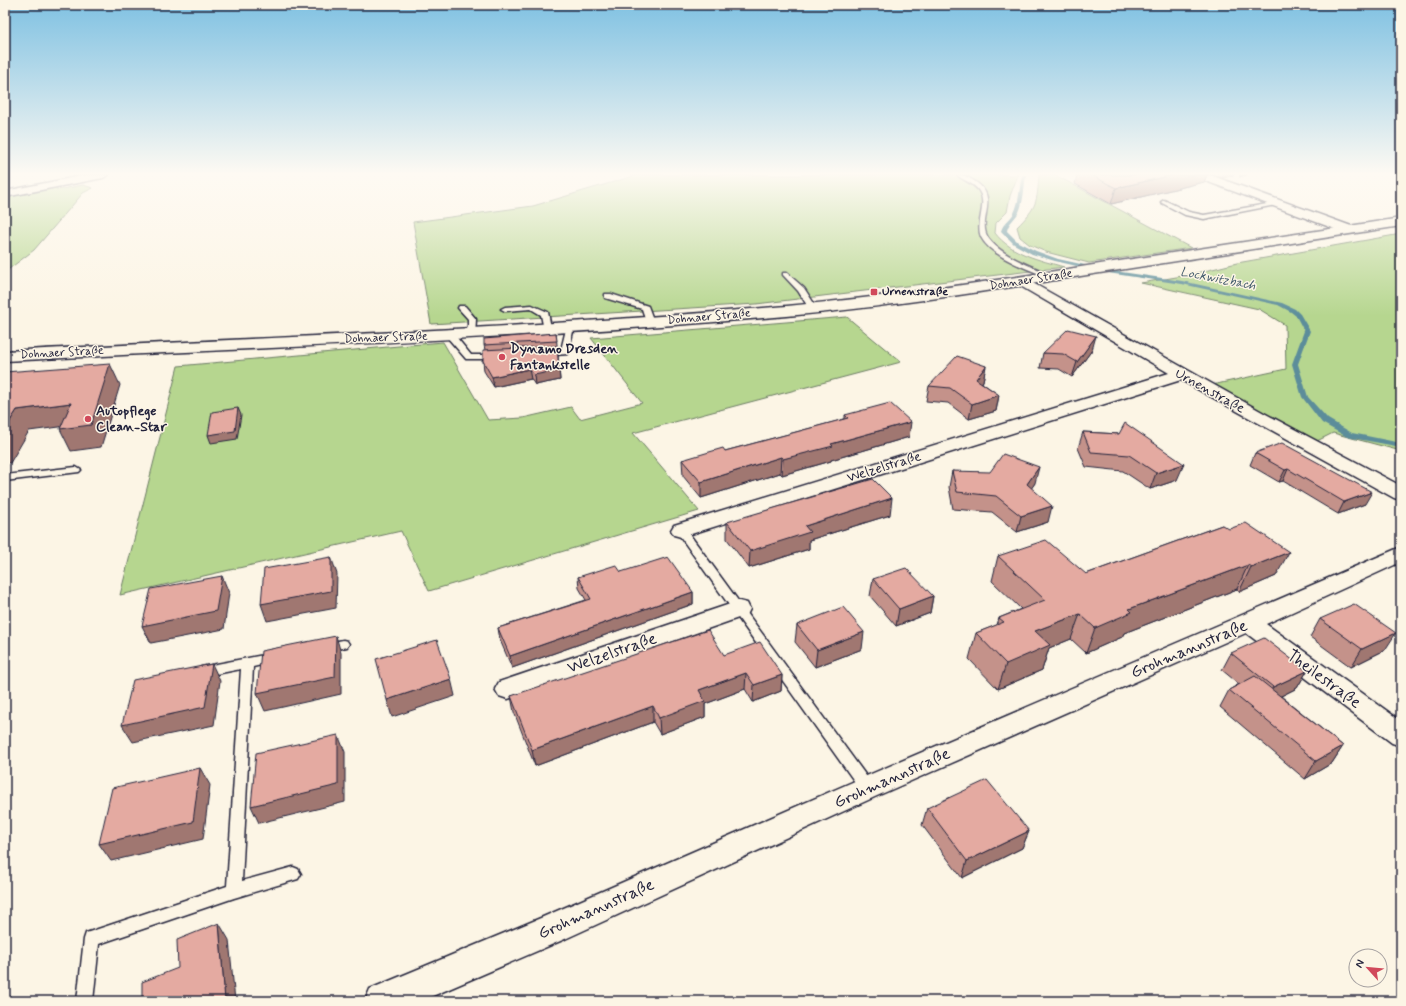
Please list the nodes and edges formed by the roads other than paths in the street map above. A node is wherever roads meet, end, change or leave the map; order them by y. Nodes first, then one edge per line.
1 (982, 222) edge
2 (1328, 222) edge
3 (1401, 222) edge
4 (1350, 230) junction
5 (786, 274) dead end
6 (1054, 276) junction
7 (1022, 281) junction
8 (608, 296) dead end
9 (462, 308) dead end
10 (813, 308) junction
11 (505, 310) dead end
12 (650, 322) junction
13 (570, 327) junction
14 (547, 328) junction
15 (472, 334) junction
16 (450, 335) junction
17 (534, 354) edge
18 (7, 356) edge
19 (502, 357) edge
20 (1181, 375) junction
21 (76, 470) dead end
22 (5, 478) edge
23 (1401, 494) edge
24 (681, 530) joint
25 (1401, 554) edge
26 (739, 609) junction
27 (1248, 623) junction
28 (343, 644) dead end
29 (314, 650) edge
30 (284, 655) edge
31 (247, 663) junction
32 (193, 674) edge
33 (508, 689) dead end
34 (1401, 735) edge
35 (867, 788) junction
36 (293, 874) dead end
37 (234, 891) junction
38 (85, 1001) edge
39 (382, 1001) edge

1 - 6 lane
2 - 4 street
3 - 4 main road, Dohnaer Straße
4 - 6 main road, Dohnaer Straße
5 - 10 lane
6 - 7 main road, Dohnaer Straße
7 - 10 main road, Dohnaer Straße
7 - 20 street, Urnenstraße
8 - 12 lane
9 - 15 lane
10 - 12 main road, Dohnaer Straße
11 - 14 lane
12 - 13 main road, Dohnaer Straße
13 - 14 main road, Dohnaer Straße
13 - 17 lane
14 - 15 main road, Dohnaer Straße
15 - 16 main road, Dohnaer Straße
16 - 18 main road, Dohnaer Straße
16 - 19 lane
20 - 23 street, Urnenstraße
20 - 24 street, Welzelstraße
21 - 22 lane
24 - 26 lane, Welzelstraße
25 - 27 street, Grohmannstraße
26 - 33 street, Welzelstraße
26 - 35 lane, Welzelstraße
27 - 34 street, Theilestraße
27 - 35 street, Grohmannstraße
28 - 29 lane
30 - 31 lane
31 - 32 lane
31 - 37 lane
35 - 39 street, Grohmannstraße
36 - 37 lane
37 - 38 lane

